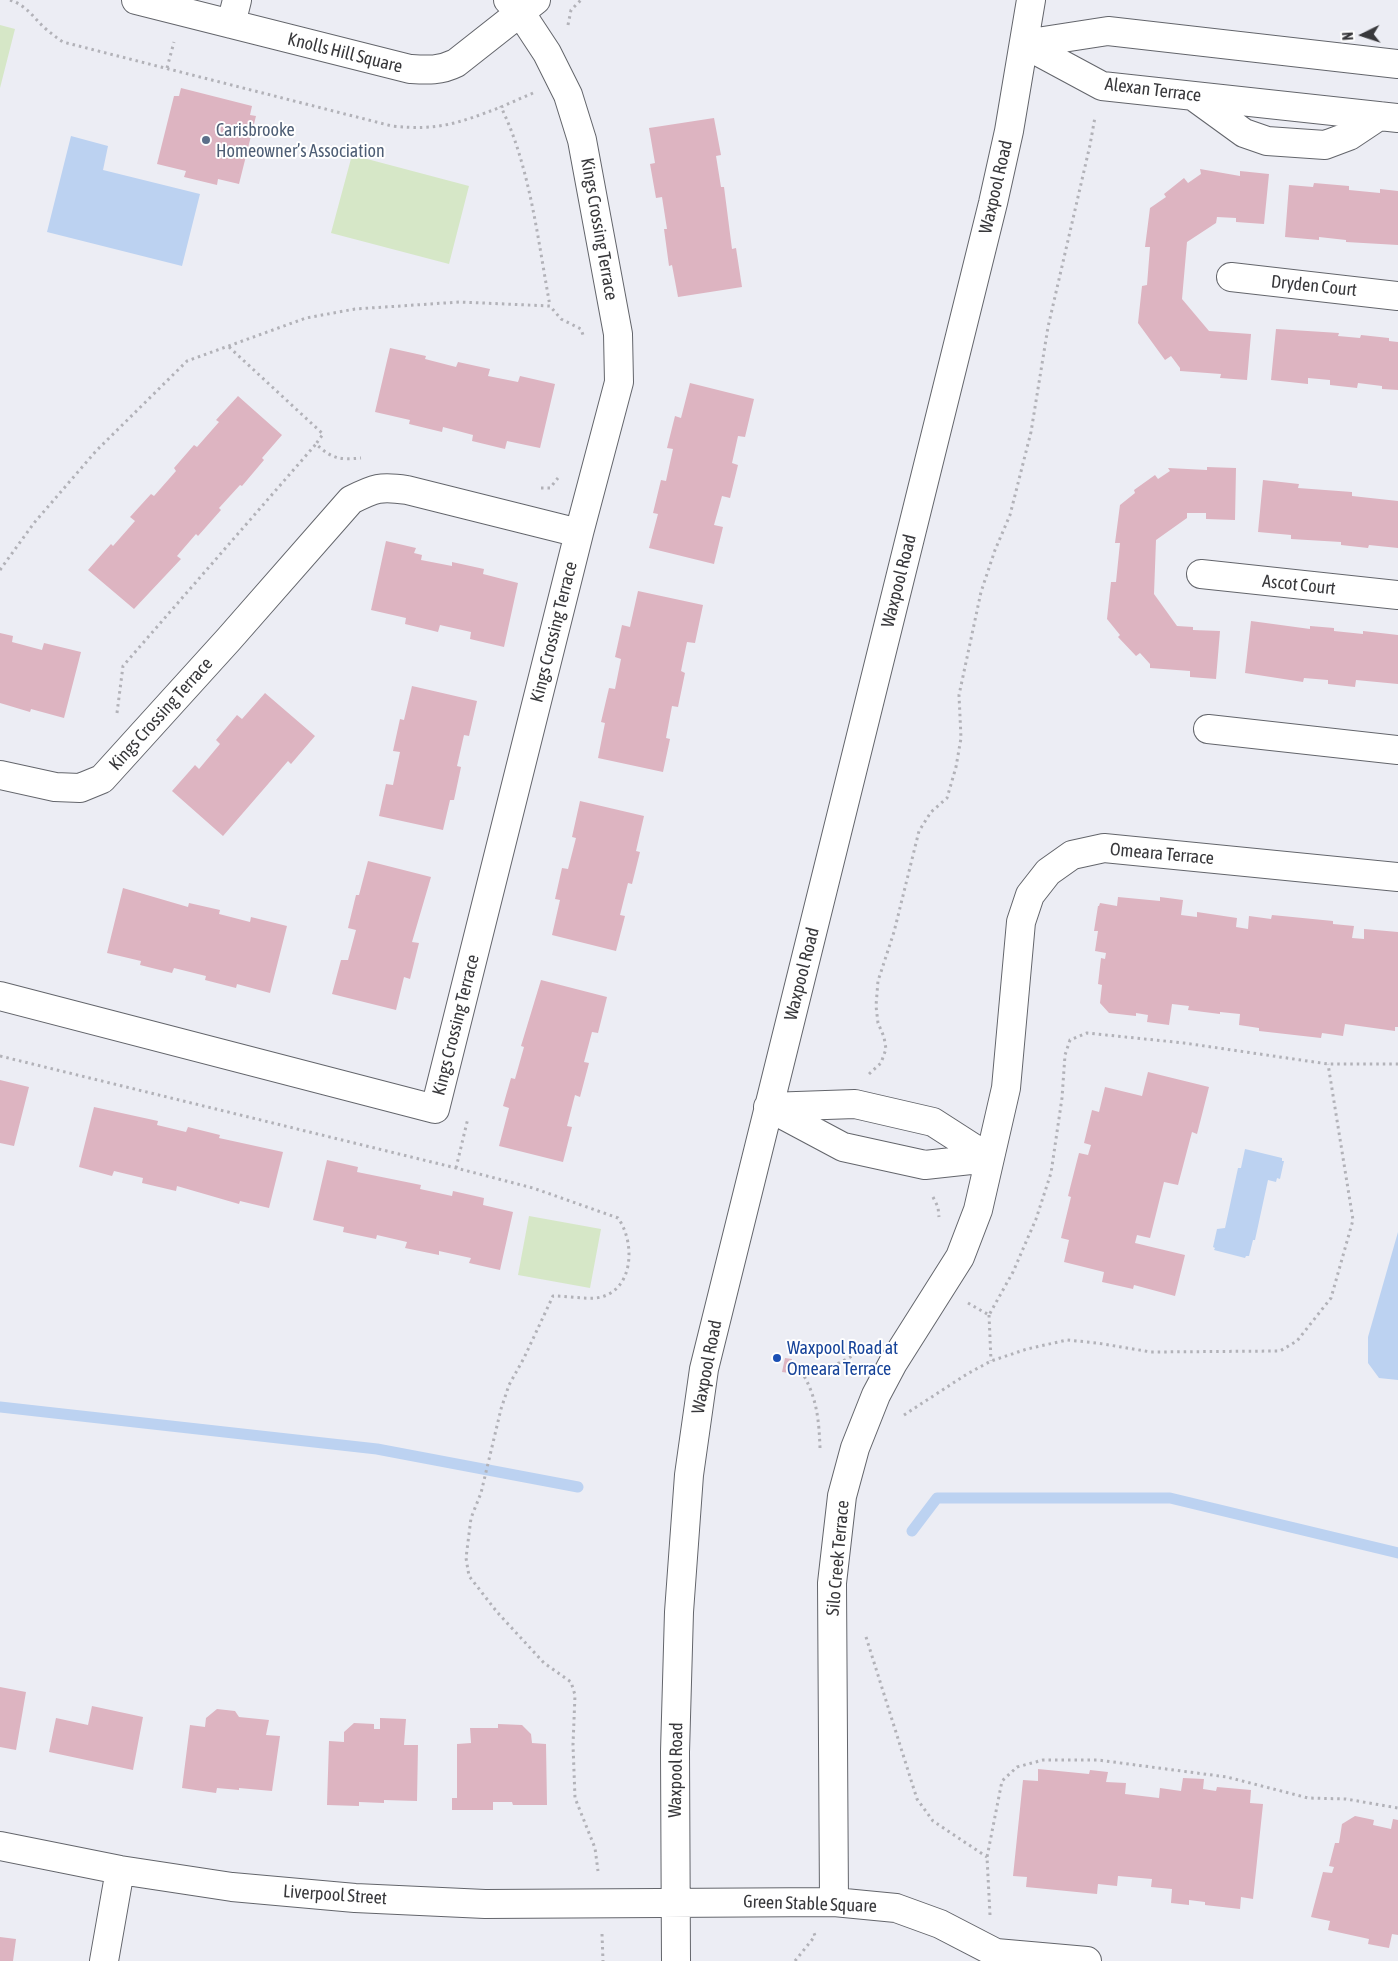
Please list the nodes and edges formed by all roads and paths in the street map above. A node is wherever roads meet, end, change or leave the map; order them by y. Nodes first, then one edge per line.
1 (10, 0) edge
2 (136, 0) edge
3 (581, 0) edge
4 (1031, 0) edge
5 (521, 4) edge
6 (234, 12) edge
7 (567, 30) dead end
8 (1024, 44) junction
9 (1398, 64) edge
10 (562, 81) junction
11 (1192, 96) junction
12 (502, 107) junction
13 (1096, 110) dead end
14 (1389, 117) edge
15 (1231, 277) dead end
16 (1398, 296) edge
17 (550, 306) junction
18 (585, 341) dead end
19 (229, 347) junction
20 (316, 444) dead end
21 (563, 473) dead end
22 (541, 488) dead end
23 (579, 533) junction
24 (0, 570) edge
25 (1201, 574) dead end
26 (1398, 596) edge
27 (1208, 729) dead end
28 (1398, 750) edge
29 (0, 775) edge
30 (1398, 877) edge
31 (0, 996) edge
32 (0, 1056) edge
33 (1328, 1064) junction
34 (1398, 1064) edge
35 (855, 1104) junction
36 (768, 1108) junction
37 (989, 1158) junction
38 (932, 1195) dead end
39 (940, 1222) dead end
40 (941, 1287) junction
41 (989, 1315) junction
42 (864, 1349) dead end
43 (992, 1361) junction
44 (804, 1376) dead end
45 (902, 1416) dead end
46 (862, 1628) dead end
47 (1398, 1808) edge
48 (0, 1846) edge
49 (987, 1857) junction
50 (120, 1870) junction
51 (674, 1902) junction
52 (834, 1902) junction
53 (601, 1903) junction
54 (991, 1953) edge
55 (104, 1961) edge
56 (603, 1961) edge
57 (676, 1961) edge
58 (1087, 1961) edge

1 - 12 path
2 - 6 street, Knolls Hill Square
3 - 7 path
4 - 8 street, Waxpool Road
5 - 6 street, Knolls Hill Square
5 - 10 street, Kings Crossing Terrace
8 - 9 street
8 - 11 street, Alexan Terrace
8 - 36 street, Waxpool Road
10 - 12 path
10 - 23 street, Kings Crossing Terrace
11 - 14 street, Alexan Terrace
11 - 14 street
12 - 17 path
13 - 35 path
15 - 16 street, Dryden Court
17 - 18 path
17 - 19 path
19 - 20 path
19 - 24 path
21 - 22 path
23 - 29 street, Kings Crossing Terrace
23 - 31 street, Kings Crossing Terrace
25 - 26 street, Ascot Court
27 - 28 street
30 - 37 street, Omeara Terrace
32 - 53 path
33 - 34 path
33 - 41 path
33 - 43 path
35 - 36 street
35 - 37 street
36 - 37 street
36 - 51 street, Waxpool Road
37 - 40 street, Silo Creek Terrace
38 - 39 path
40 - 41 path
40 - 52 street, Silo Creek Terrace
41 - 43 path
42 - 44 path
43 - 45 path
46 - 49 path
47 - 49 path
48 - 50 street, Liverpool Street
49 - 54 path
50 - 53 street, Liverpool Street
50 - 55 street
51 - 52 street, Green Stable Square
51 - 53 street, Liverpool Street
51 - 57 street, Waxpool Road
52 - 54 street, Green Stable Square
53 - 56 path
54 - 58 street, Green Stable Square

